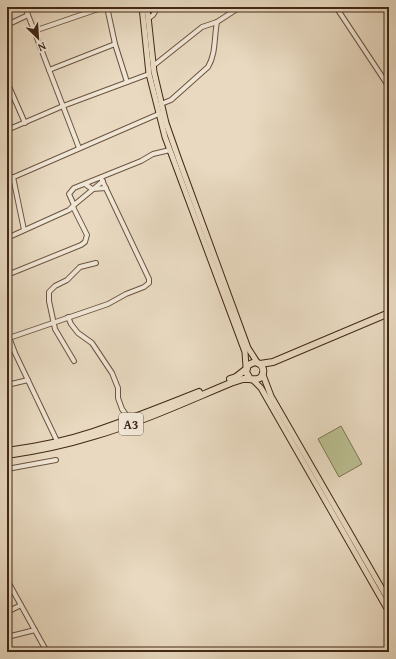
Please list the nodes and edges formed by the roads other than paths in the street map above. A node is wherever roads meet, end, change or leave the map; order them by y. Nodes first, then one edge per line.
1 (25, 7) edge
2 (104, 7) edge
3 (107, 7) edge
4 (142, 7) edge
5 (147, 7) edge
6 (158, 7) edge
7 (240, 7) edge
8 (336, 7) edge
9 (28, 15) junction
10 (148, 19) junction
11 (217, 22) junction
12 (7, 25) edge
13 (34, 31) junction
14 (115, 44) junction
15 (153, 66) junction
16 (49, 70) junction
17 (150, 74) junction
18 (7, 82) edge
19 (127, 82) junction
20 (389, 88) edge
21 (161, 104) junction
22 (63, 106) junction
23 (161, 113) junction
24 (25, 123) junction
25 (7, 130) edge
26 (79, 148) junction
27 (170, 150) junction
28 (13, 177) junction
29 (102, 179) junction
30 (7, 180) edge
31 (85, 184) junction
32 (106, 188) junction
33 (92, 189) junction
34 (73, 206) junction
35 (24, 230) junction
36 (7, 238) edge
37 (96, 263) dead end
38 (7, 275) edge
39 (389, 313) edge
40 (68, 317) junction
41 (389, 317) edge
42 (54, 322) junction
43 (7, 332) edge
44 (9, 338) junction
45 (74, 361) dead end
46 (259, 363) junction
47 (246, 368) junction
48 (263, 374) junction
49 (252, 379) junction
50 (28, 380) junction
51 (7, 386) edge
52 (129, 419) junction
53 (58, 441) junction
54 (7, 451) edge
55 (7, 455) edge
56 (56, 460) dead end
57 (7, 469) edge
58 (8, 582) edge
59 (389, 601) edge
60 (21, 606) junction
61 (7, 612) edge
62 (389, 612) edge
63 (35, 630) junction
64 (7, 637) edge
65 (7, 648) edge
66 (9, 652) edge
67 (46, 652) edge

1 - 9 street
2 - 13 street
3 - 14 street
4 - 17 main road
5 - 10 main road
6 - 10 street
7 - 11 street
8 - 20 street
9 - 12 street
9 - 13 street
10 - 15 main road
11 - 15 street
11 - 21 street
13 - 16 street
14 - 16 street
14 - 19 street
15 - 21 main road
16 - 22 street
17 - 19 street
17 - 23 main road
18 - 24 street
19 - 22 street
21 - 23 main road
22 - 24 street
22 - 26 street
23 - 26 street
23 - 27 main road
23 - 46 main road
24 - 25 street
26 - 28 street
27 - 29 street
27 - 47 main road
28 - 30 street
28 - 35 street
29 - 31 street
29 - 32 street
29 - 33 street
31 - 33 street
31 - 34 street
32 - 33 street
32 - 40 street
33 - 34 street
34 - 35 street
34 - 38 street
35 - 36 street
37 - 42 street
39 - 46 highway, A3
40 - 42 street
40 - 52 street
41 - 48 highway, A3
42 - 44 street
42 - 45 street
43 - 44 street
44 - 50 street
46 - 47 highway, A3
46 - 48 highway
47 - 49 highway
47 - 52 highway, A3
48 - 49 highway, A3
48 - 59 main road
49 - 55 highway, A3
49 - 62 main road
50 - 51 street
50 - 53 street
52 - 53 highway, A3
53 - 54 highway, A3
56 - 57 street
58 - 60 street
60 - 61 street
60 - 63 street
63 - 64 street
63 - 67 street
65 - 66 street

